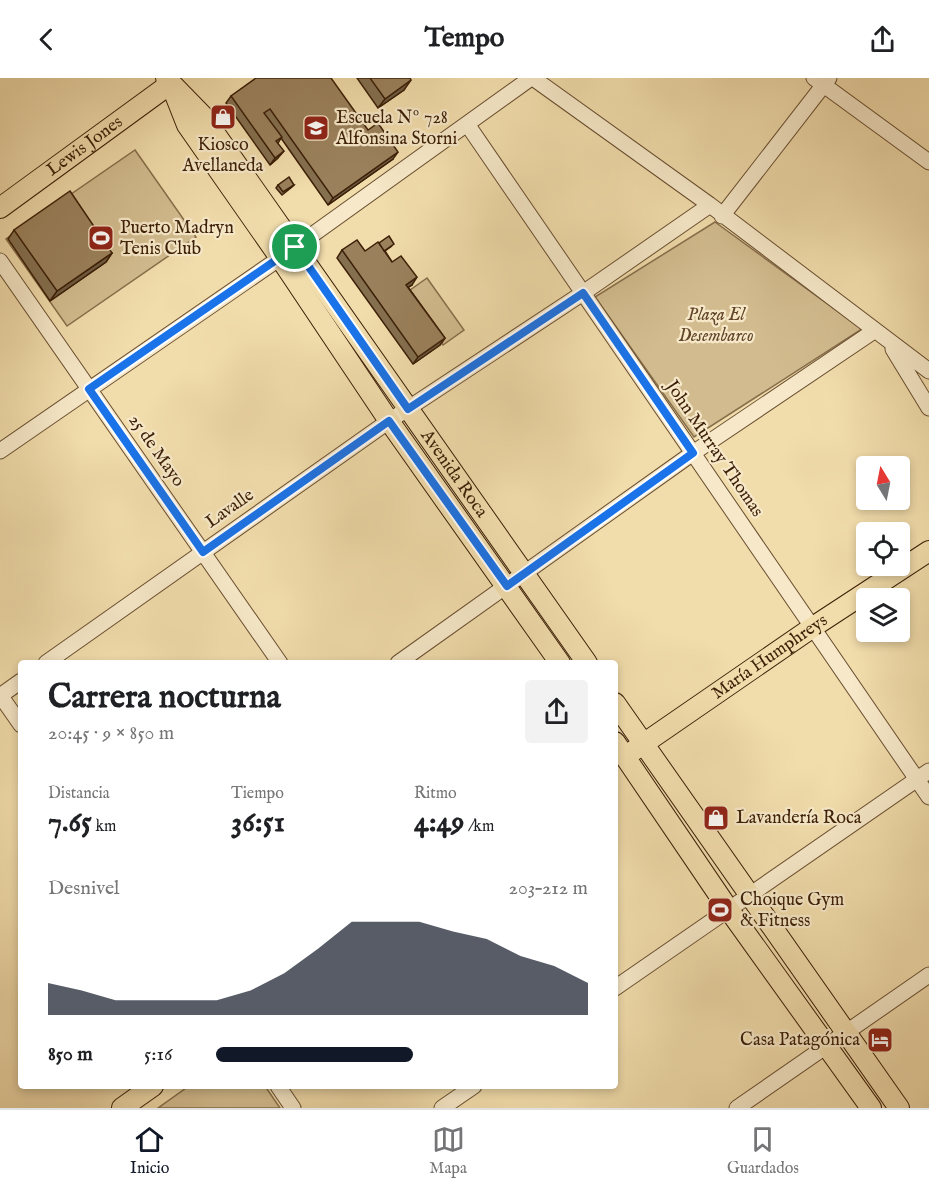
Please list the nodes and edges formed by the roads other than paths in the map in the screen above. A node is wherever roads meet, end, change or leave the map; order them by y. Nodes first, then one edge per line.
1 (532, 78) edge
2 (172, 80) edge
3 (822, 80) edge
4 (467, 124) junction
5 (929, 162) edge
6 (0, 208) edge
7 (716, 211) junction
8 (287, 253) junction
9 (0, 261) edge
10 (583, 293) junction
11 (874, 331) junction
12 (888, 341) junction
13 (929, 371) edge
14 (89, 389) junction
15 (929, 408) edge
16 (408, 409) junction
17 (389, 421) junction
18 (0, 451) edge
19 (693, 453) junction
20 (929, 551) edge
21 (203, 552) junction
22 (524, 573) junction
23 (507, 586) junction
24 (813, 627) junction
25 (50, 660) edge
26 (278, 660) edge
27 (402, 660) edge
28 (558, 660) edge
29 (585, 660) edge
30 (18, 683) edge
31 (0, 695) edge
32 (618, 707) edge
33 (18, 721) edge
34 (643, 744) junction
35 (618, 754) edge
36 (923, 775) edge
37 (929, 797) edge
38 (750, 895) junction
39 (729, 910) junction
40 (929, 975) edge
41 (618, 986) edge
42 (846, 1033) junction
43 (827, 1046) junction
44 (149, 1089) edge
45 (280, 1089) edge
46 (470, 1089) edge
47 (122, 1108) edge
48 (293, 1108) edge
49 (442, 1108) edge
50 (737, 1108) edge
51 (871, 1108) edge
52 (899, 1108) edge

1 - 4 street
1 - 7 street
2 - 6 main road, Lewis Jones
2 - 8 main road, Avenida Roca
3 - 5 street
3 - 7 street, Lavalle
4 - 8 street
4 - 10 street, John Murray Thomas
7 - 10 street, Lavalle
7 - 11 street
8 - 14 street
8 - 16 main road, Avenida Roca
8 - 17 main road, Avenida Roca
9 - 14 street, 25 de Mayo
10 - 16 street, Lavalle
10 - 19 street, John Murray Thomas
11 - 12 street
11 - 19 street
12 - 13 street
12 - 15 street
14 - 18 street
14 - 21 street, 25 de Mayo
16 - 17 street, Lavalle
16 - 22 main road, Avenida Roca
17 - 21 street, Lavalle
17 - 23 main road, Avenida Roca
19 - 22 street
19 - 24 street, John Murray Thomas
20 - 24 main road, María Humphreys
21 - 25 street, Lavalle
21 - 26 street, 25 de Mayo
22 - 23 street
22 - 29 main road, Avenida Roca
23 - 27 street
23 - 28 main road, Avenida Roca
24 - 34 main road, María Humphreys
24 - 36 street, John Murray Thomas
30 - 31 street
31 - 33 street
32 - 34 main road
34 - 35 main road, María Humphreys
34 - 38 main road
35 - 39 main road
36 - 37 street, John Murray Thomas
36 - 38 street
38 - 39 street
38 - 42 main road
39 - 41 street
39 - 43 main road
40 - 42 street
42 - 43 street
42 - 52 main road
43 - 50 street
43 - 51 main road
44 - 47 main road
45 - 48 street
46 - 49 street

